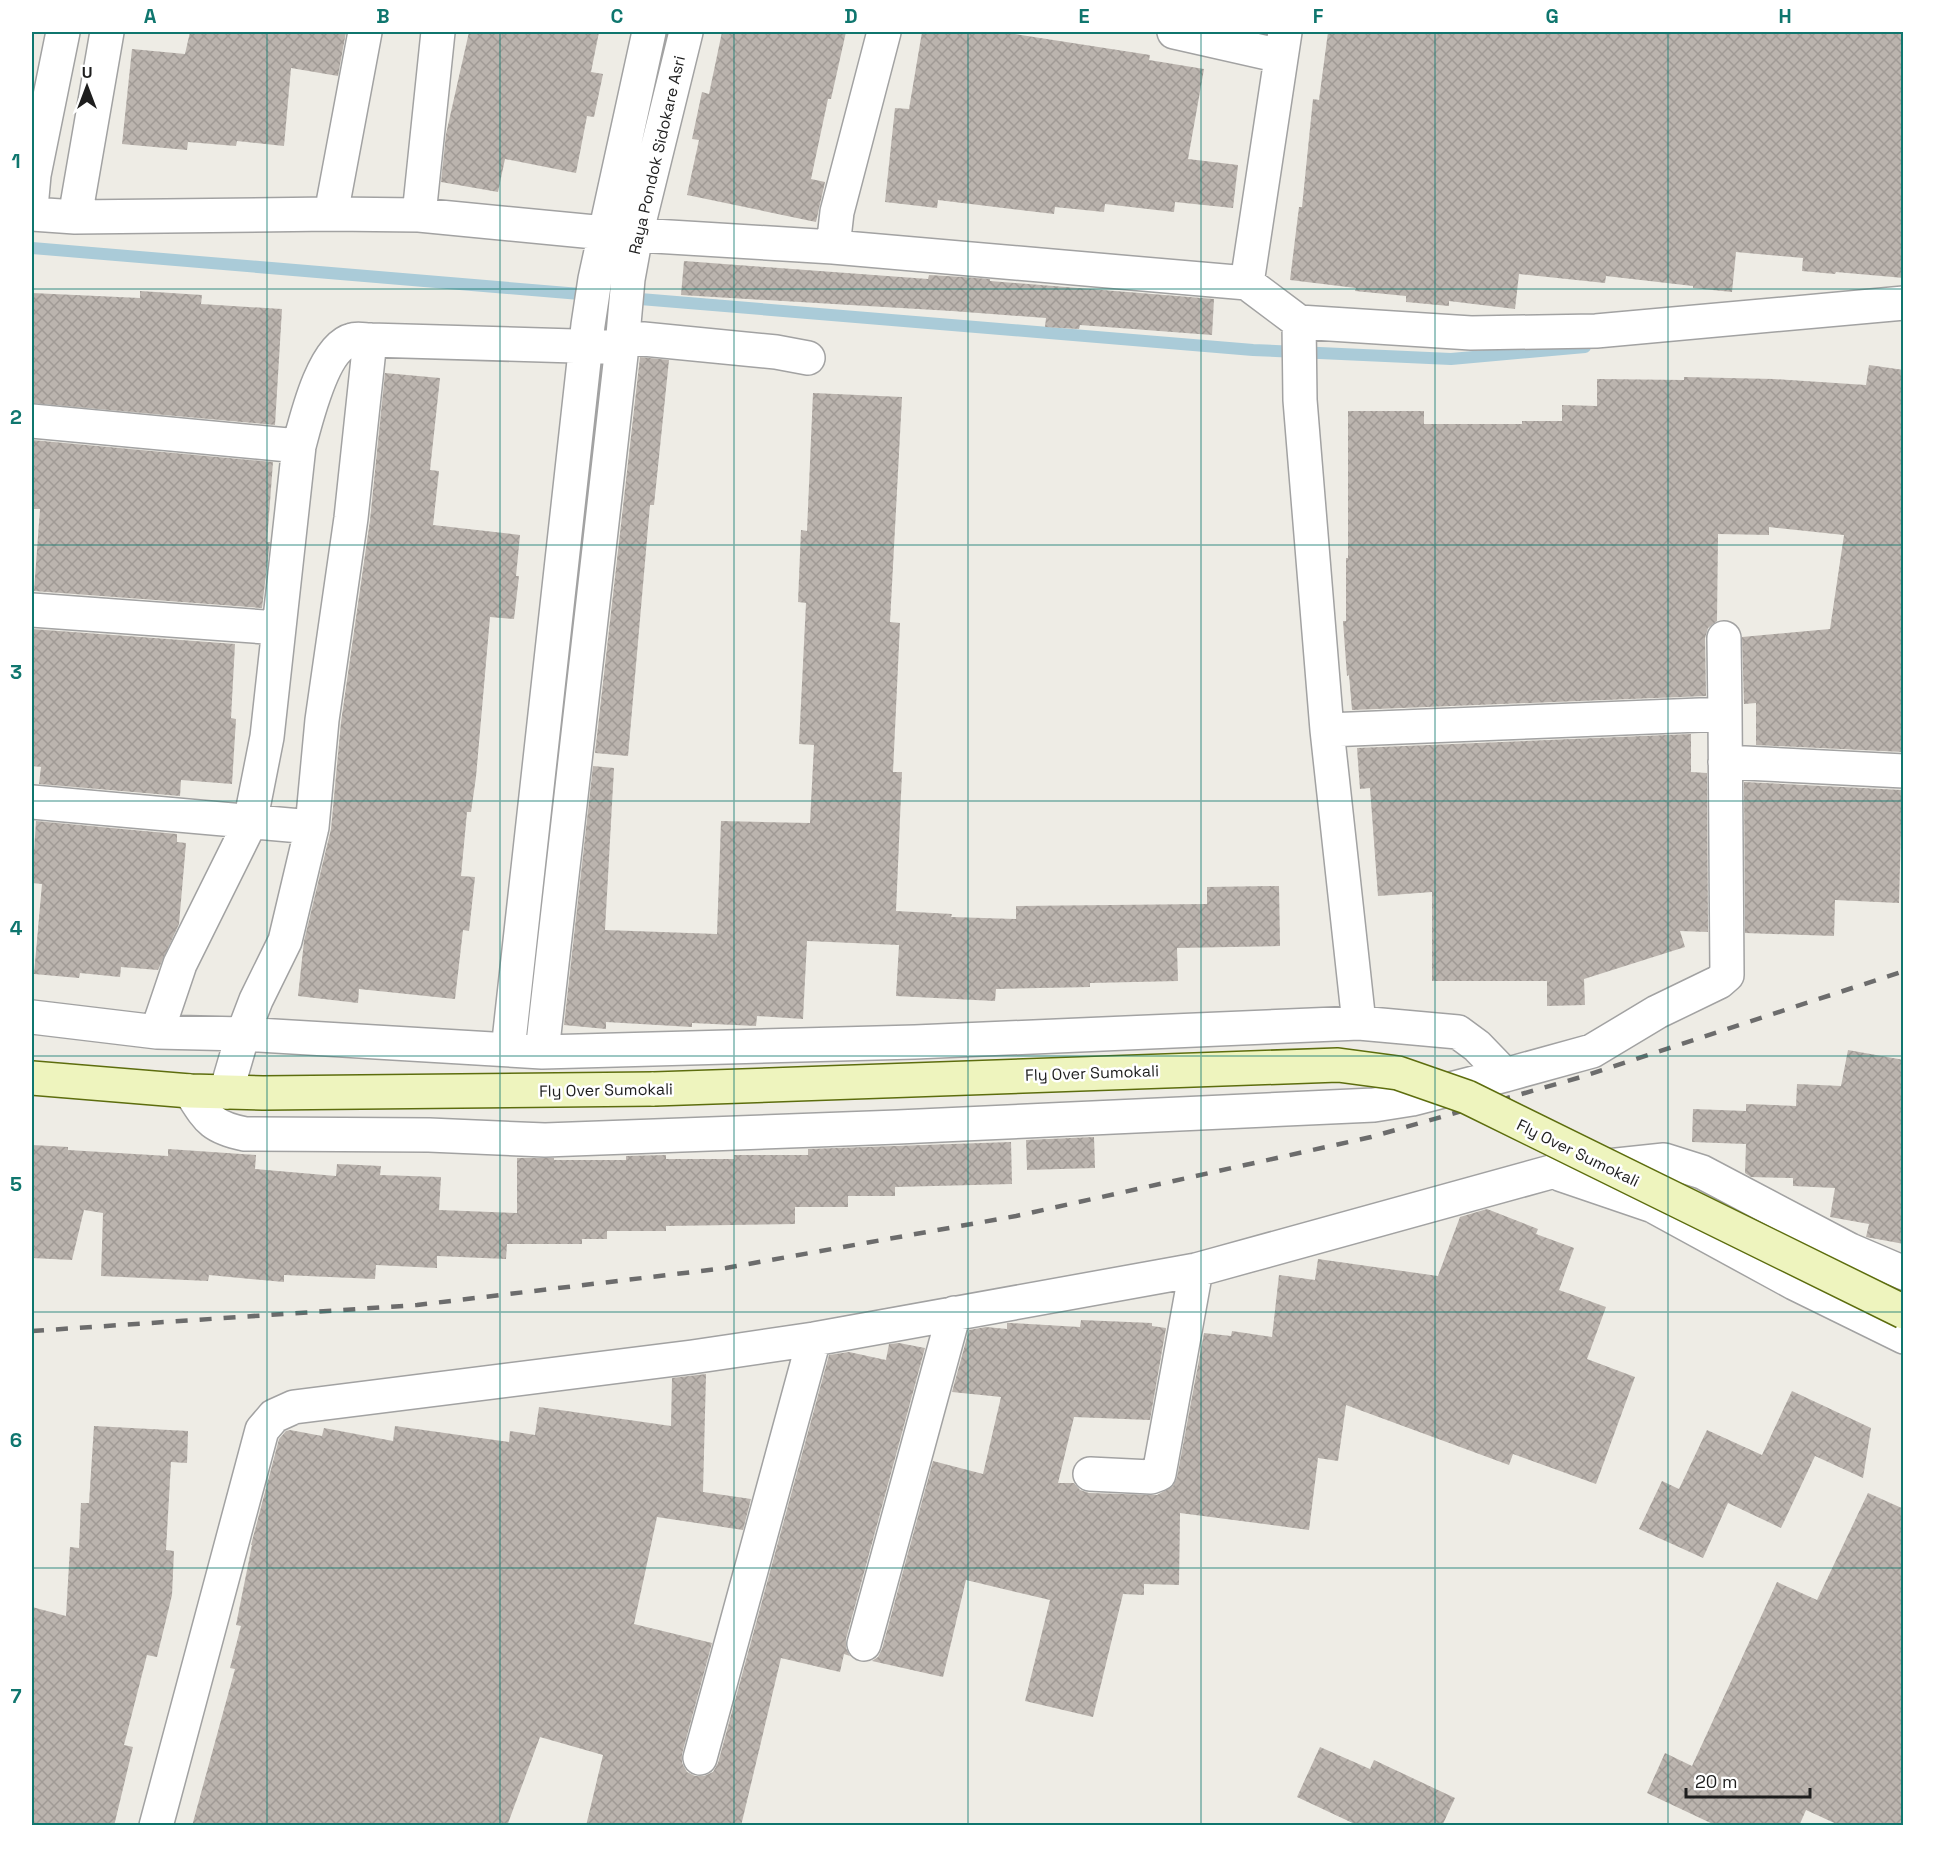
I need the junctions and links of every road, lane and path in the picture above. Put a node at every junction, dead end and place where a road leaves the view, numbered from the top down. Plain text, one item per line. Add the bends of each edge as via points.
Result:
1 (63, 32) edge
2 (107, 32) edge
3 (365, 32) edge
4 (438, 32) edge
5 (649, 32) edge
6 (686, 32) edge
7 (884, 32) edge
8 (1174, 32) edge
9 (1283, 44) edge
10 (32, 197) edge
11 (32, 214) edge
12 (331, 214) junction
13 (419, 215) junction
14 (75, 217) junction
15 (621, 234) junction
16 (833, 247) junction
17 (1247, 283) junction
18 (1904, 303) edge
19 (1300, 331) junction
20 (586, 336) junction
21 (623, 336) junction
22 (370, 339) junction
23 (808, 358) dead end
24 (32, 421) edge
25 (299, 446) junction
26 (32, 610) edge
27 (279, 628) junction
28 (1724, 638) dead end
29 (1725, 714) junction
30 (1327, 730) junction
31 (1725, 762) junction
32 (1904, 771) edge
33 (32, 802) edge
34 (250, 823) junction
35 (312, 827) junction
36 (32, 1017) edge
37 (1359, 1023) junction
38 (157, 1032) junction
39 (243, 1034) junction
40 (508, 1050) junction
41 (542, 1052) junction
42 (1505, 1074) junction
43 (32, 1078) edge
44 (190, 1091) junction
45 (226, 1092) junction
46 (1551, 1172) junction
47 (1196, 1270) junction
48 (1904, 1273) edge
49 (1904, 1312) edge
50 (954, 1313) junction
51 (1904, 1337) edge
52 (814, 1339) junction
53 (1090, 1474) dead end
54 (864, 1644) dead end
55 (700, 1758) dead end
56 (156, 1826) edge

1 - 10 street
2 - 14 street
3 - 12 street
4 - 13 street
5 - 15 street
6 - 15 street, Raya Pondok Sidokare Asri
7 - 16 street via 837,212
8 - 9 street
9 - 17 street
11 - 14 street
12 - 13 street
12 - 14 street
13 - 15 street
15 - 16 street
15 - 20 street via 595,279
15 - 21 street, Raya Pondok Sidokare Asri via 628,279
16 - 17 street
17 - 19 street
18 - 19 street via 1596,331
19 - 30 street via 1300,392
20 - 21 street
20 - 22 street
20 - 40 street
21 - 23 street
21 - 41 street, Raya Pondok Sidokare Asri
22 - 25 street via 352,339 340,346 310,401
22 - 35 street
24 - 25 street
25 - 27 street
26 - 27 street
27 - 34 street via 267,737
28 - 29 street
29 - 30 street
29 - 31 street
30 - 37 street
31 - 32 street
31 - 42 street via 1727,975 1592,1051
33 - 34 street
34 - 35 street
34 - 38 street via 180,964
35 - 39 street via 285,941
36 - 38 street
37 - 41 street via 915,1042
37 - 42 street via 1458,1032
38 - 39 street
39 - 40 street
39 - 45 street
40 - 41 street
42 - 44 street via 1374,1105 545,1140 245,1134 214,1123
43 - 44 main road, Fly Over Sumokali
44 - 45 main road, Fly Over Sumokali
45 - 49 main road, Fly Over Sumokali, bridge via 654,1089 1338,1065 1398,1073 1467,1097
46 - 47 street
46 - 48 street via 1664,1160 1702,1172 1850,1250
46 - 51 street via 1653,1206
47 - 50 street
47 - 53 street via 1159,1474
50 - 52 street
50 - 54 street
52 - 55 street
52 - 56 street via 294,1407 274,1416 262,1430

